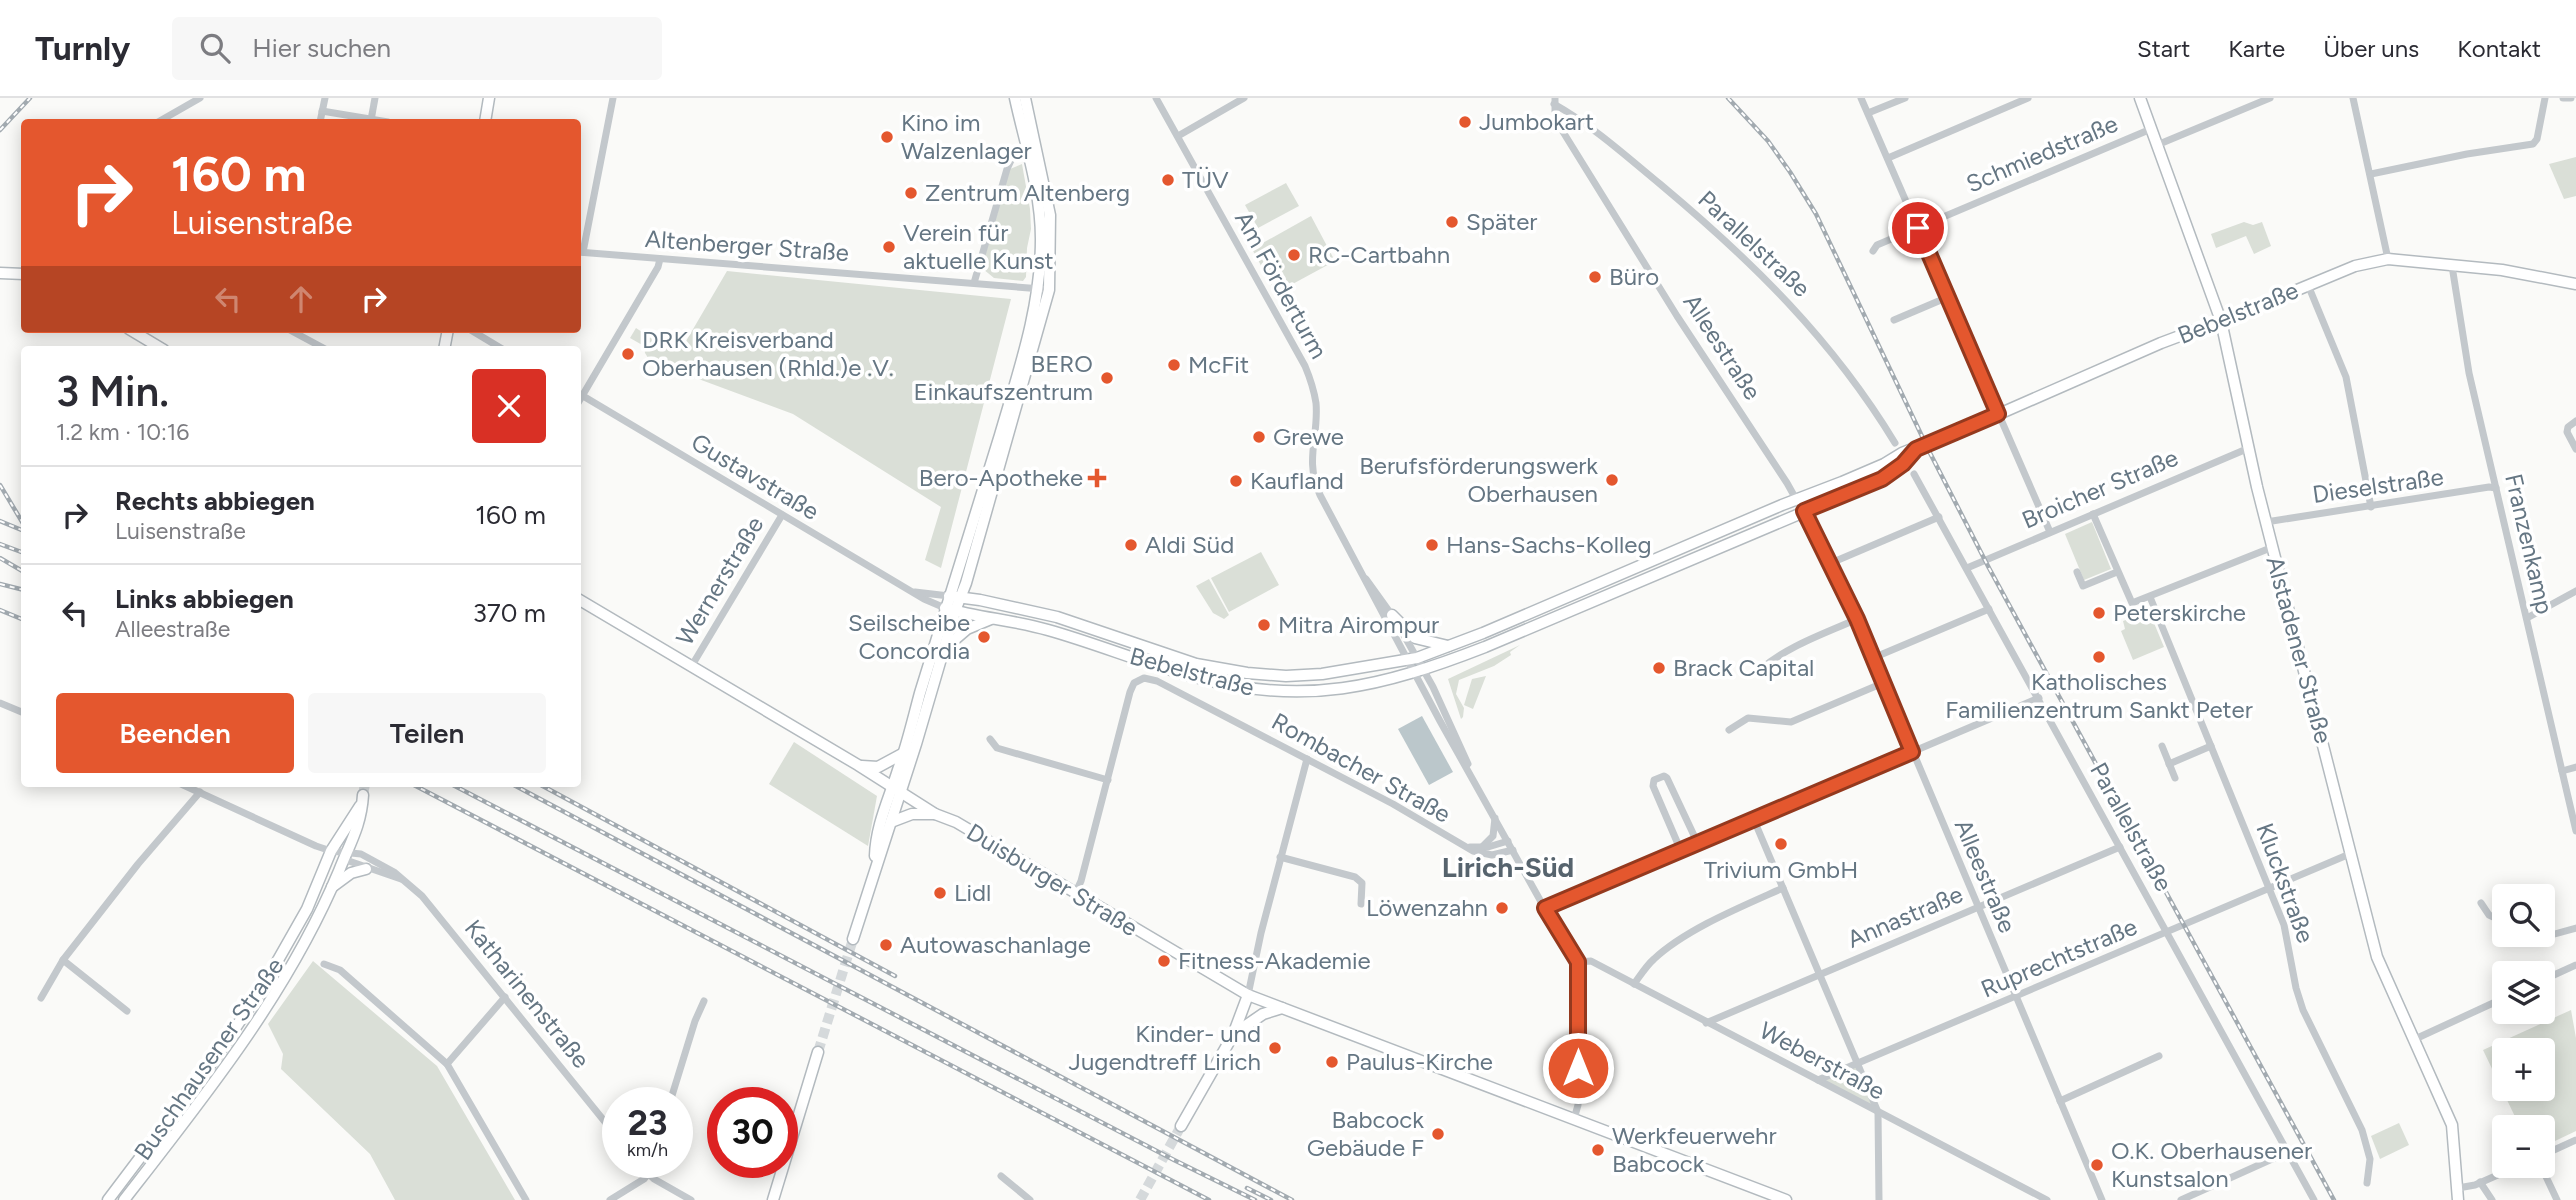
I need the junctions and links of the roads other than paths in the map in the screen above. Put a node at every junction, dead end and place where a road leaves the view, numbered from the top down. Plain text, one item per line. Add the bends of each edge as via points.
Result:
1 (200, 98) edge
2 (325, 98) edge
3 (375, 98) edge
4 (489, 98) edge
5 (613, 98) edge
6 (1015, 98) edge
7 (1025, 98) edge
8 (1156, 98) edge
9 (1244, 98) edge
10 (1861, 98) edge
11 (1905, 98) edge
12 (2028, 98) edge
13 (2140, 98) edge
14 (2270, 98) edge
15 (2353, 98) edge
16 (2545, 98) edge
17 (2563, 98) edge
18 (2571, 98) edge
19 (1554, 101) edge
20 (323, 111) junction
21 (1868, 113) junction
22 (163, 119) edge
23 (321, 119) edge
24 (353, 119) edge
25 (371, 119) edge
26 (486, 119) edge
27 (2151, 129) junction
28 (1178, 136) junction
29 (2157, 145) junction
30 (1014, 154) dead end
31 (1888, 158) junction
32 (2371, 174) junction
33 (1918, 228) junction
34 (581, 247) edge
35 (1873, 251) dead end
36 (581, 252) edge
37 (660, 259) junction
38 (2388, 259) junction
39 (2452, 265) junction
40 (0, 273) edge
41 (21, 274) edge
42 (974, 283) junction
43 (2576, 284) edge
44 (2308, 285) junction
45 (1044, 289) junction
46 (1948, 297) junction
47 (1894, 320) dead end
48 (2221, 321) junction
49 (140, 333) edge
50 (295, 333) edge
51 (476, 333) edge
52 (158, 346) edge
53 (320, 346) edge
54 (497, 346) edge
55 (581, 395) edge
56 (581, 399) edge
57 (1998, 414) junction
58 (2576, 421) edge
59 (1895, 443) dead end
60 (2249, 448) junction
61 (1916, 449) junction
62 (2576, 449) edge
63 (1914, 474) dead end
64 (2496, 488) junction
65 (1797, 499) junction
66 (2371, 506) junction
67 (1804, 511) junction
68 (2093, 514) junction
69 (782, 515) junction
70 (1939, 517) junction
71 (2266, 522) junction
72 (2050, 532) junction
73 (2273, 547) junction
74 (1831, 563) junction
75 (1967, 568) junction
76 (2077, 572) dead end
77 (2117, 572) junction
78 (1621, 574) junction
79 (1363, 576) junction
80 (1626, 587) junction
81 (2576, 591) edge
82 (914, 592) junction
83 (955, 596) junction
84 (2150, 597) junction
85 (581, 601) edge
86 (1989, 609) junction
87 (950, 610) junction
88 (1392, 615) junction
89 (994, 618) junction
90 (2527, 618) junction
91 (1857, 619) junction
92 (1115, 636) junction
93 (1098, 645) junction
94 (1448, 646) junction
95 (946, 647) junction
96 (1412, 658) junction
97 (1873, 658) junction
98 (691, 667) junction
99 (1760, 670) dead end
100 (1419, 672) junction
101 (1883, 682) junction
102 (2039, 698) junction
103 (0, 702) edge
104 (21, 712) edge
105 (1728, 730) dead end
106 (990, 739) dead end
107 (2162, 746) dead end
108 (2211, 746) junction
109 (904, 752) junction
110 (1912, 752) junction
111 (1307, 759) junction
112 (2169, 764) junction
113 (858, 765) junction
114 (2576, 767) edge
115 (2563, 771) junction
116 (2175, 778) dead end
117 (1108, 780) junction
118 (188, 787) edge
119 (897, 789) junction
120 (200, 792) junction
121 (935, 814) junction
122 (1495, 818) junction
123 (1754, 820) junction
124 (891, 821) junction
125 (2576, 831) edge
126 (1508, 841) junction
127 (1698, 844) junction
128 (1466, 847) junction
129 (1481, 847) junction
130 (2120, 847) junction
131 (331, 850) junction
132 (1513, 850) junction
133 (1681, 851) junction
134 (2352, 853) junction
135 (345, 856) junction
136 (1280, 858) junction
137 (875, 866) junction
138 (366, 869) junction
139 (402, 879) junction
140 (332, 887) junction
141 (1783, 888) junction
142 (2271, 889) junction
143 (1075, 894) junction
144 (2481, 903) dead end
145 (1361, 904) dead end
146 (1978, 907) junction
147 (1545, 908) junction
148 (2492, 916) edge
149 (2576, 928) edge
150 (2167, 933) junction
151 (2555, 934) edge
152 (853, 939) tunnel mouth
153 (62, 960) junction
154 (1578, 962) junction
155 (324, 964) dead end
156 (2576, 965) edge
157 (1819, 974) junction
158 (2555, 975) edge
159 (1634, 984) junction
160 (1248, 995) junction
161 (505, 997) junction
162 (2016, 997) junction
163 (41, 998) dead end
164 (704, 1000) dead end
165 (2492, 1004) edge
166 (1282, 1008) junction
167 (127, 1011) dead end
168 (1706, 1023) junction
169 (1233, 1035) junction
170 (2413, 1040) junction
171 (818, 1052) tunnel mouth
172 (2159, 1056) dead end
173 (447, 1064) junction
174 (1857, 1064) junction
175 (1818, 1080) junction
176 (675, 1087) edge
177 (2060, 1101) junction
178 (1878, 1112) junction
179 (602, 1118) edge
180 (1573, 1119) junction
181 (1181, 1126) tunnel mouth
182 (2576, 1140) edge
183 (2555, 1149) edge
184 (2288, 1152) junction
185 (1001, 1176) dead end
186 (2492, 1177) edge
187 (642, 1178) edge
188 (655, 1178) edge
189 (2547, 1178) edge
190 (2367, 1182) dead end
191 (2480, 1182) junction
192 (2458, 1188) junction
193 (111, 1196) edge
194 (124, 1200) edge
195 (526, 1200) edge
196 (610, 1200) edge
197 (691, 1200) edge
198 (773, 1200) edge
199 (1030, 1200) edge
200 (1786, 1200) edge
201 (1879, 1200) edge
202 (2047, 1200) edge
203 (2102, 1200) edge
204 (2181, 1200) edge
205 (2314, 1200) edge
206 (2458, 1200) edge
207 (2492, 1200) edge
208 (2557, 1200) edge

1 - 22 street
2 - 20 street
3 - 25 street
4 - 26 street
5 - 34 street
6 - 45 street via 1039,209
7 - 45 street via 1050,215
8 - 28 street, Am Förderturm
9 - 28 street
10 - 21 street
11 - 21 street
12 - 31 street
13 - 27 street, Alstadener Straße
14 - 29 street
15 - 32 street
16 - 32 street via 2533,144
17 - 18 street
19 - 59 street, Parallelstraße via 1750,262 1831,351
19 - 65 street, Alleestraße via 1560,127
20 - 23 street
20 - 24 street
21 - 31 street
27 - 29 street, Alstadener Straße
27 - 33 street, Schmiedstraße
28 - 79 street, Am Förderturm via 1305,366 1315,401 1311,452 1315,483
29 - 48 street, Alstadener Straße
30 - 42 street
31 - 33 street
32 - 38 street
33 - 35 street, Schmiedstraße via 1877,245
33 - 46 street
36 - 37 street, Altenberger Straße
37 - 42 street, Altenberger Straße
37 - 55 street
38 - 39 street, Bebelstraße
38 - 44 street, Bebelstraße via 2355,266
39 - 43 street, Bebelstraße
39 - 64 street, Franzenkamp via 2469,373
40 - 41 street
42 - 45 street, Altenberger Straße
44 - 48 street, Bebelstraße
44 - 66 street via 2346,377
45 - 83 street
46 - 47 street
46 - 57 street
48 - 57 street, Bebelstraße
48 - 60 street, Alstadener Straße
49 - 52 street
50 - 53 street
51 - 54 street
56 - 69 street, Gustavstraße
57 - 61 street, Bebelstraße
57 - 72 street
58 - 62 street via 2567,429
60 - 68 street, Broicher Straße
60 - 71 street, Alstadener Straße
61 - 65 street, Bebelstraße
61 - 67 street, Bebelstraße via 1882,479
63 - 70 street, Parallelstraße
64 - 66 street, Dieselstraße
64 - 90 street, Franzenkamp
65 - 67 street, Alleestraße
65 - 78 street, Bebelstraße
66 - 71 street, Dieselstraße
67 - 74 street, Alleestraße
67 - 80 street, Bebelstraße
68 - 72 street, Broicher Straße
68 - 77 street
69 - 82 street, Gustavstraße
69 - 98 street, Wernerstraße
70 - 74 street
70 - 75 street, Parallelstraße
71 - 73 street, Alstadener Straße
72 - 75 street, Broicher Straße
73 - 84 street
73 - 134 street, Alstadener Straße
74 - 91 street, Alleestraße
75 - 86 street, Parallelstraße
76 - 77 street via 2083,586
77 - 84 street via 2131,602
78 - 80 street
78 - 94 street, Bebelstraße
79 - 88 street, Am Förderturm
79 - 96 street, Am Förderturm
80 - 100 street, Bebelstraße
81 - 90 street
82 - 83 street, Gustavstraße
82 - 87 street, Gustavstraße
83 - 87 street
83 - 92 street, Bebelstraße via 1057,617
84 - 108 street, Kluckstraße
85 - 98 street, Duisburger Straße
86 - 97 street
86 - 102 street, Parallelstraße
87 - 89 street, Bebelstraße
87 - 95 street
87 - 109 street
88 - 94 street via 1415,638
88 - 96 street, Am Förderturm
89 - 93 street, Bebelstraße
89 - 95 street via 971,627
90 - 115 street, Franzenkamp
91 - 97 street, Alleestraße
91 - 99 street via 1807,641
92 - 93 street
92 - 96 street, Bebelstraße via 1196,664 1274,675 1342,673
93 - 100 street, Bebelstraße via 1194,677 1271,692 1337,690
94 - 96 street, Bebelstraße
95 - 119 street
96 - 100 street, Am Förderturm
97 - 101 street, Alleestraße
98 - 113 street, Duisburger Straße
100 - 122 street, Am Förderturm
101 - 105 street via 1791,722 1748,718
101 - 110 street, Alleestraße
102 - 110 street
102 - 130 street, Parallelstraße
103 - 104 street
106 - 117 street via 997,748
107 - 112 street
108 - 112 street
108 - 142 street, Kluckstraße
109 - 113 street via 878,767
109 - 119 street
110 - 123 street
110 - 146 street, Alleestraße
111 - 117 street, Rombacher Straße via 1153,679 1140,679 1130,692
111 - 128 street, Rombacher Straße
111 - 136 street
112 - 116 street
113 - 119 street, Duisburger Straße
114 - 115 street
115 - 125 street, Franzenkamp
117 - 143 street
118 - 120 street, Katharinenstraße
119 - 121 street, Duisburger Straße
119 - 124 street
119 - 137 street via 877,834
120 - 131 street, Katharinenstraße
120 - 153 street
121 - 124 street via 912,814
121 - 143 street, Duisburger Straße
122 - 126 street, Am Förderturm
122 - 129 street via 1493,836
123 - 127 street
123 - 141 street
124 - 137 street
126 - 129 street, Rombacher Straße
126 - 132 street, Am Förderturm
127 - 133 street
127 - 133 street via 1667,778 1658,777 1653,786
128 - 129 street, Rombacher Straße
128 - 132 street, Rombacher Straße via 1485,855
130 - 146 street, Annastraße
130 - 150 street, Parallelstraße
131 - 135 street, Katharinenstraße
131 - 135 street, Buschhausener Straße via 362,799 359,824
131 - 193 street, Buschhausener Straße via 307,909 261,990 213,1062
132 - 147 street, Am Förderturm
133 - 147 street
134 - 142 street, Ruprechtstraße
134 - 170 street, Alstadener Straße via 2377,957
135 - 138 street, Katharinenstraße
135 - 139 street, Katharinenstraße via 370,859
135 - 140 street, Buschhausener Straße
136 - 145 street via 1355,877 1362,883
136 - 160 street
137 - 152 street
138 - 139 street, Katharinenstraße
138 - 140 street
139 - 161 street, Katharinenstraße via 439,915
140 - 194 street, Buschhausener Straße via 284,980 225,1070
141 - 157 street
141 - 159 street via 1672,946 1653,960
142 - 150 street, Ruprechtstraße
142 - 190 street, Kluckstraße via 2303,1010 2366,1140
143 - 160 street, Duisburger Straße
144 - 148 street
146 - 157 street, Annastraße
146 - 162 street, Alleestraße
147 - 154 street, Am Förderturm
149 - 151 street
150 - 162 street, Ruprechtstraße
150 - 184 street, Parallelstraße
153 - 163 street
153 - 167 street
154 - 159 street, Weberstraße via 1591,961
154 - 180 street via 1578,1105
155 - 173 street via 340,970
156 - 158 street
157 - 168 street, Annastraße
157 - 174 street
159 - 168 street, Weberstraße
160 - 166 street, Duisburger Straße
160 - 169 street
161 - 173 street
161 - 179 street, Katharinenstraße
162 - 174 street, Ruprechtstraße
162 - 177 street, Alleestraße
164 - 176 street
165 - 170 street
166 - 169 street via 1263,1014
166 - 180 street, Duisburger Straße
168 - 175 street, Weberstraße
169 - 181 street
170 - 192 street, Alstadener Straße via 2452,1128
171 - 198 street
172 - 177 street
173 - 195 street
174 - 175 street, Ruprechtstraße
174 - 178 street
175 - 178 street, Weberstraße
177 - 203 street, Alleestraße
178 - 201 street
178 - 202 street, Weberstraße
180 - 200 street, Duisburger Straße
182 - 183 street
184 - 204 street
184 - 205 street, Parallelstraße
185 - 199 street
186 - 191 street
187 - 196 street
188 - 197 street
189 - 208 street
191 - 192 street
191 - 207 street
192 - 206 street, Alstadener Straße

